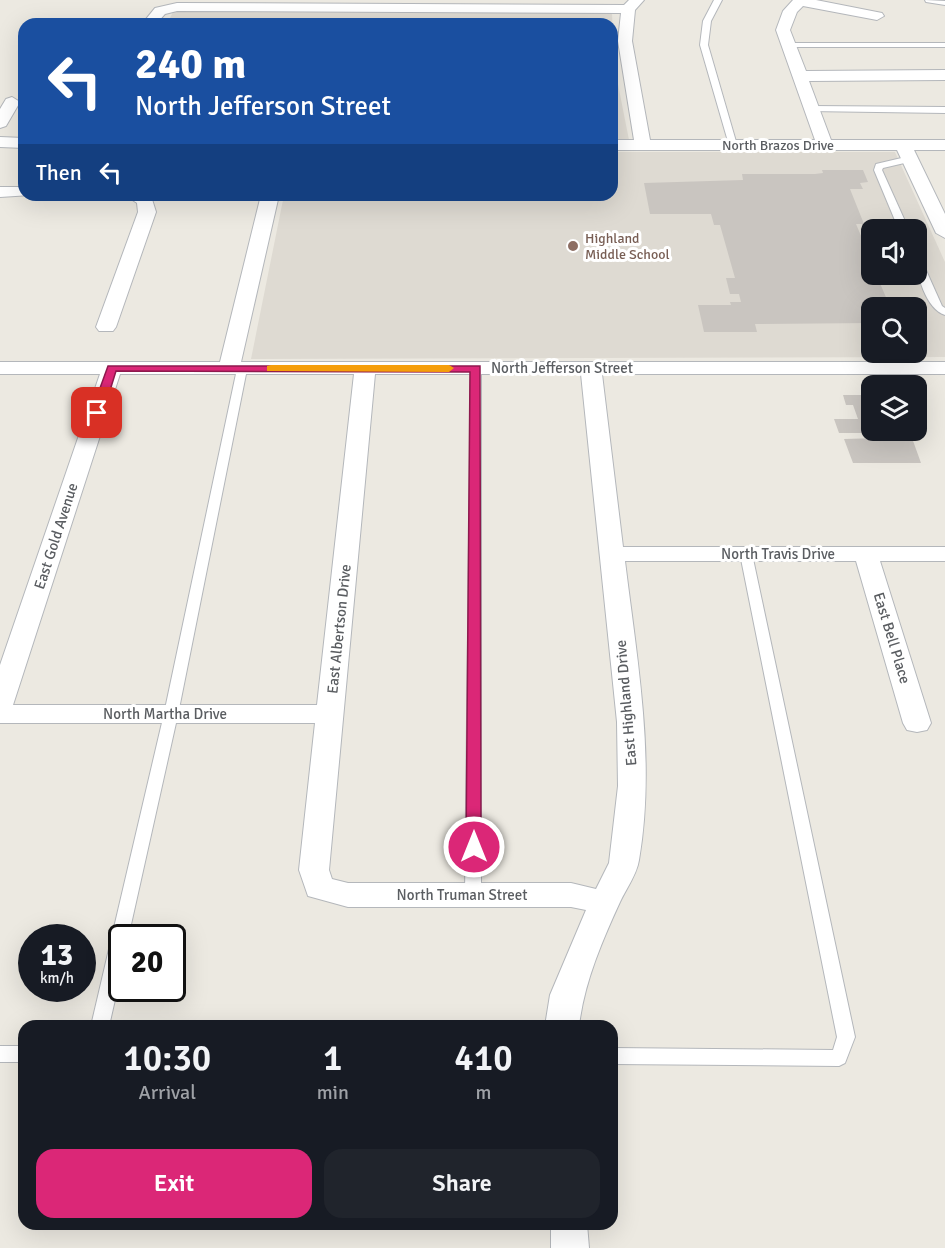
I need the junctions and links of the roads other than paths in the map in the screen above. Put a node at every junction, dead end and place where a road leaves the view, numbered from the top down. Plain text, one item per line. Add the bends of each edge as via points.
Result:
1 (718, 0) edge
2 (929, 0) edge
3 (800, 1) edge
4 (945, 3) edge
5 (311, 4) edge
6 (462, 4) edge
7 (539, 4) edge
8 (632, 4) edge
9 (877, 16) dead end
10 (152, 18) edge
11 (787, 45) junction
12 (945, 45) edge
13 (945, 75) edge
14 (799, 76) junction
15 (12, 102) dead end
16 (812, 109) junction
17 (945, 110) edge
18 (0, 123) edge
19 (0, 142) edge
20 (18, 142) edge
21 (618, 145) edge
22 (643, 145) junction
23 (733, 145) junction
24 (825, 145) junction
25 (945, 145) edge
26 (906, 152) junction
27 (0, 192) edge
28 (18, 192) edge
29 (146, 201) edge
30 (269, 201) edge
31 (899, 219) edge
32 (945, 233) edge
33 (927, 284) edge
34 (945, 312) edge
35 (106, 327) dead end
36 (0, 368) edge
37 (112, 368) junction
38 (476, 368) junction
39 (591, 368) junction
40 (236, 369) junction
41 (364, 369) junction
42 (945, 369) edge
43 (612, 554) junction
44 (746, 554) junction
45 (866, 554) junction
46 (945, 554) edge
47 (0, 704) edge
48 (0, 714) edge
49 (171, 714) junction
50 (331, 714) junction
51 (917, 723) dead end
52 (320, 888) joint
53 (473, 895) junction
54 (604, 903) junction
55 (101, 1020) edge
56 (563, 1020) edge
57 (0, 1054) edge
58 (18, 1054) edge
59 (618, 1056) edge
60 (569, 1230) edge
61 (570, 1248) edge

1 - 23 lane via 707,20 704,45
2 - 4 lane
3 - 9 street
3 - 11 street via 785,20
5 - 6 street
5 - 10 street via 162,9
6 - 7 street
7 - 8 street
8 - 22 street via 625,41
11 - 12 lane
11 - 14 street
13 - 14 street
14 - 16 street
15 - 18 street
16 - 17 lane
16 - 24 street
19 - 20 street
21 - 22 street, North Brazos Drive
22 - 23 street, North Brazos Drive
23 - 24 street, North Brazos Drive
24 - 26 street, North Brazos Drive
25 - 26 street, North Brazos Drive
26 - 31 lane via 878,170
26 - 32 street
27 - 28 street
29 - 35 street via 147,212
30 - 40 street
33 - 34 lane via 938,308
36 - 37 street, North Jefferson Street
37 - 40 street, North Jefferson Street
37 - 47 street, East Gold Avenue
38 - 39 street, North Jefferson Street
38 - 41 street, North Jefferson Street
38 - 53 lane
39 - 42 street, North Jefferson Street
39 - 43 street, East Highland Drive
40 - 41 street, North Jefferson Street
40 - 49 lane
41 - 50 street, East Albertson Drive
43 - 44 street, North Travis Drive
43 - 54 street, East Highland Drive via 631,722 633,786 624,863
44 - 45 street, North Travis Drive
44 - 59 lane via 846,1037 839,1058
45 - 46 street, North Travis Drive
45 - 51 street, East Bell Place
48 - 49 street, North Martha Drive
49 - 50 street, North Martha Drive
49 - 55 lane
50 - 52 street, East Albertson Drive via 314,870
52 - 53 street, North Truman Street via 348,895
53 - 54 street, North Truman Street via 571,895
54 - 56 street, East Highland Drive via 566,995
57 - 58 lane
60 - 61 street

